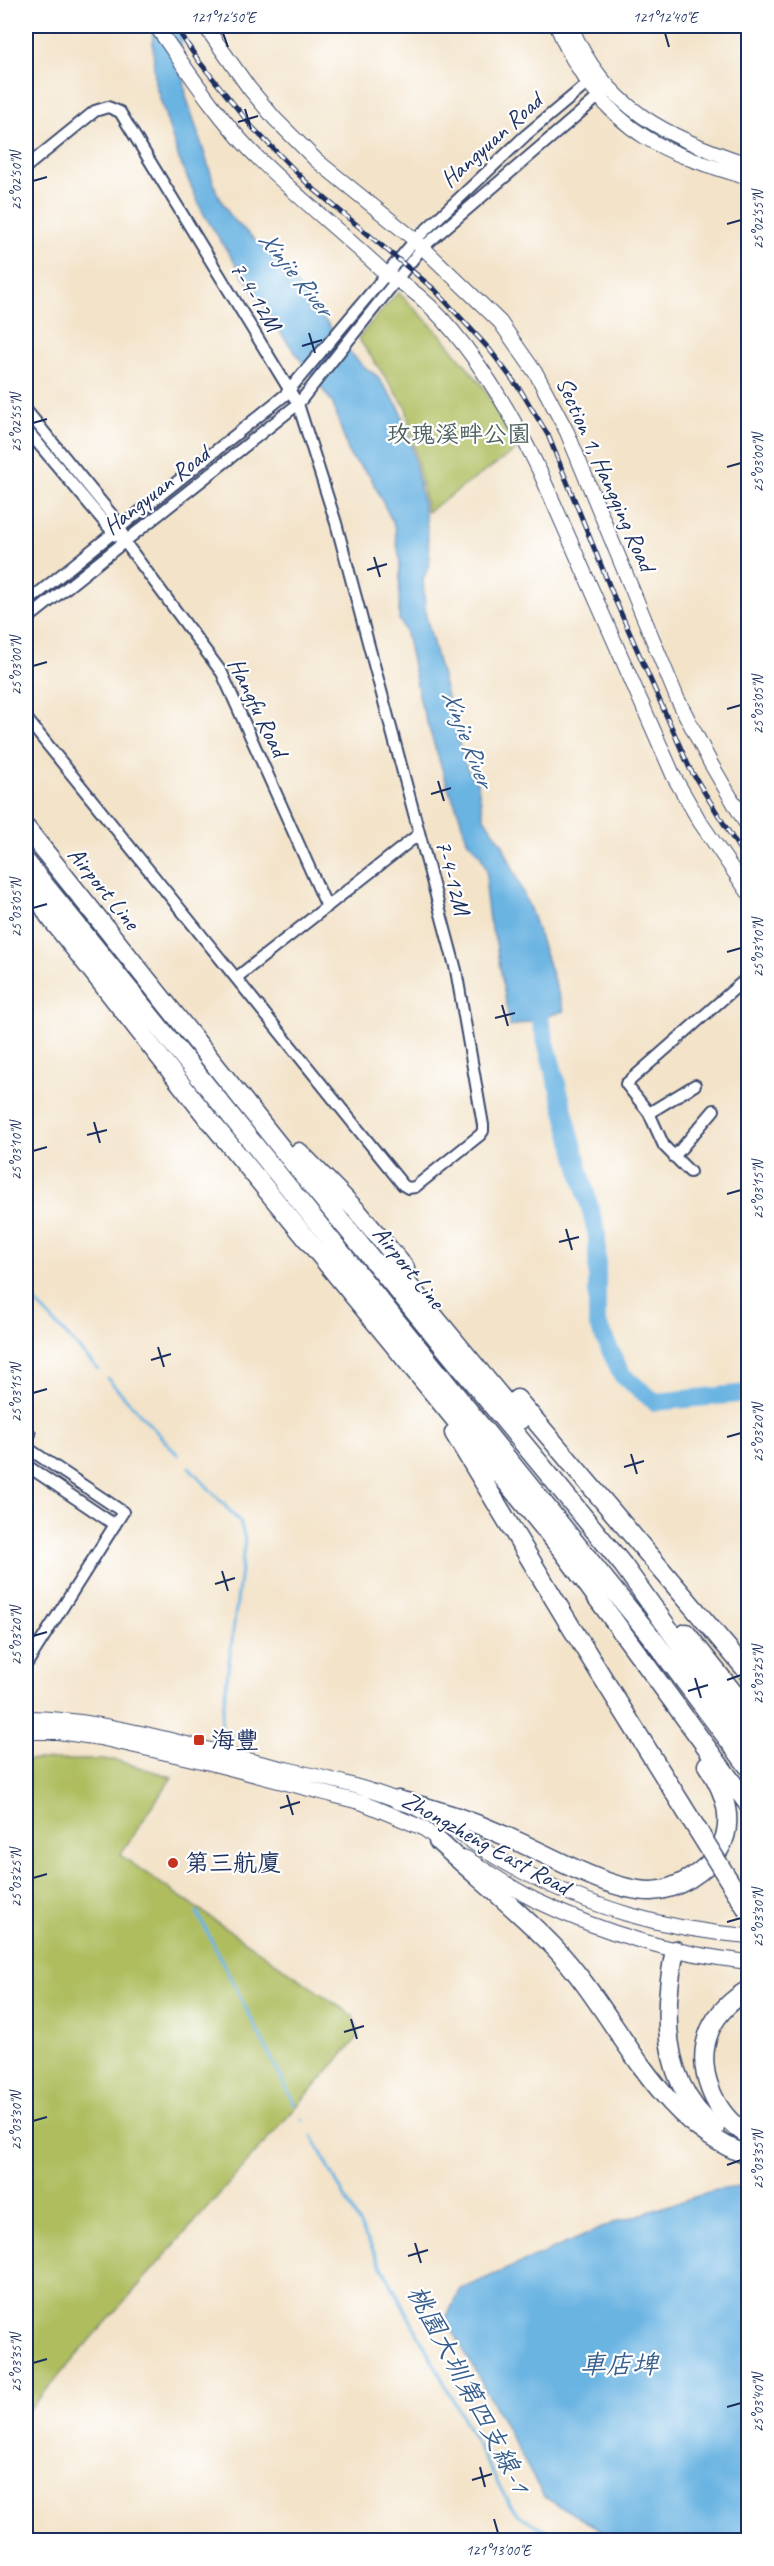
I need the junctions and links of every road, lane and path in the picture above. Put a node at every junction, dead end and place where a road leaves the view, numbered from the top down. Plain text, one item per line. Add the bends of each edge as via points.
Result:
1 (156, 26) edge
2 (206, 26) edge
3 (557, 26) edge
4 (571, 26) edge
5 (594, 79) junction
6 (604, 92) junction
7 (748, 164) edge
8 (26, 167) edge
9 (748, 178) edge
10 (418, 244) junction
11 (392, 277) junction
12 (289, 390) junction
13 (298, 404) junction
14 (26, 410) edge
15 (26, 429) edge
16 (121, 526) junction
17 (111, 534) junction
18 (124, 542) junction
19 (26, 603) edge
20 (26, 620) edge
21 (26, 718) edge
22 (748, 826) edge
23 (26, 828) edge
24 (419, 834) junction
25 (26, 862) edge
26 (26, 875) edge
27 (748, 892) edge
28 (327, 907) junction
29 (748, 977) edge
30 (236, 978) junction
31 (219, 1069) junction
32 (695, 1085) dead end
33 (714, 1110) dead end
34 (649, 1113) junction
35 (299, 1152) junction
36 (674, 1157) junction
37 (690, 1172) dead end
38 (435, 1397) junction
39 (26, 1447) edge
40 (26, 1465) edge
41 (115, 1525) junction
42 (626, 1640) junction
43 (26, 1665) edge
44 (748, 1672) edge
45 (748, 1711) edge
46 (26, 1718) edge
47 (26, 1732) edge
48 (748, 1740) edge
49 (748, 1766) edge
50 (398, 1800) junction
51 (748, 1804) edge
52 (438, 1841) junction
53 (748, 1911) edge
54 (679, 1928) junction
55 (748, 1936) edge
56 (675, 1950) junction
57 (748, 1962) edge
58 (748, 1990) edge
59 (748, 2135) edge
60 (748, 2150) edge
61 (748, 2155) edge

1 - 11 main road via 216,111 285,185
2 - 10 main road, Section 1, Hangqing Road via 275,119 316,160
3 - 5 main road via 577,66
4 - 5 main road
5 - 6 main road
5 - 10 street, Hangyuan Road via 518,143
6 - 7 main road via 682,140
6 - 9 main road via 645,137 674,152
6 - 10 street, Hangyuan Road
8 - 12 street, 7-4-12M via 95,111 108,107 120,112
10 - 11 street, Hangyuan Road
10 - 22 main road, Section 1, Hangqing Road via 500,322 537,375 567,432 677,698
11 - 12 street, Hangyuan Road via 344,323
11 - 13 street, Hangyuan Road via 355,334
11 - 27 main road via 448,324 519,428 674,777
12 - 13 street, 7-4-12M
12 - 16 street, Hangyuan Road
13 - 18 street, Hangyuan Road
13 - 24 street, 7-4-12M via 336,523
14 - 16 street, Hangfu Road
15 - 17 street, Hangfu Road
16 - 17 street, Hangyuan Road
16 - 18 street, Hangfu Road
17 - 18 street, Hangfu Road
17 - 19 street, Hangyuan Road
18 - 20 street, Hangyuan Road
18 - 28 street, Hangfu Road via 222,673
21 - 30 street, 7-4-12M
23 - 31 highway, Airport Line
24 - 28 street
24 - 30 street, 7-4-12M via 456,970 483,1131 415,1187 403,1185
25 - 49 highway, Airport Line via 653,1639
26 - 38 highway via 49,916
28 - 30 street
29 - 34 street via 626,1084
31 - 35 highway via 261,1106
31 - 48 highway, Airport Line via 623,1565
32 - 34 street
33 - 36 street
34 - 36 street via 664,1146
35 - 44 highway via 357,1211
35 - 45 highway via 570,1482
36 - 37 street
38 - 42 highway via 562,1550
38 - 53 highway, bridge via 568,1622
39 - 41 street via 123,1512
40 - 41 street
41 - 43 street
42 - 50 highway via 645,1676 714,1776 724,1799 728,1822 725,1837 710,1863 692,1877 672,1887 651,1891 622,1886 458,1815
42 - 51 highway
46 - 50 main road, Zhongzheng East Road via 58,1718 197,1747
47 - 52 main road, Zhongzheng East Road via 100,1738 363,1803 423,1828
50 - 54 main road, Zhongzheng East Road via 514,1868 562,1890 620,1913
52 - 56 main road, Zhongzheng East Road via 536,1900 593,1925
52 - 61 highway via 553,1946 602,2006 658,2088 689,2122 706,2136
54 - 55 main road, Zhongzheng East Road
54 - 56 main road
56 - 57 main road, Zhongzheng East Road
56 - 60 highway via 667,2011 670,2049 681,2085 698,2114
58 - 59 highway via 736,1997 710,2029 705,2054 707,2081 716,2104 731,2123

